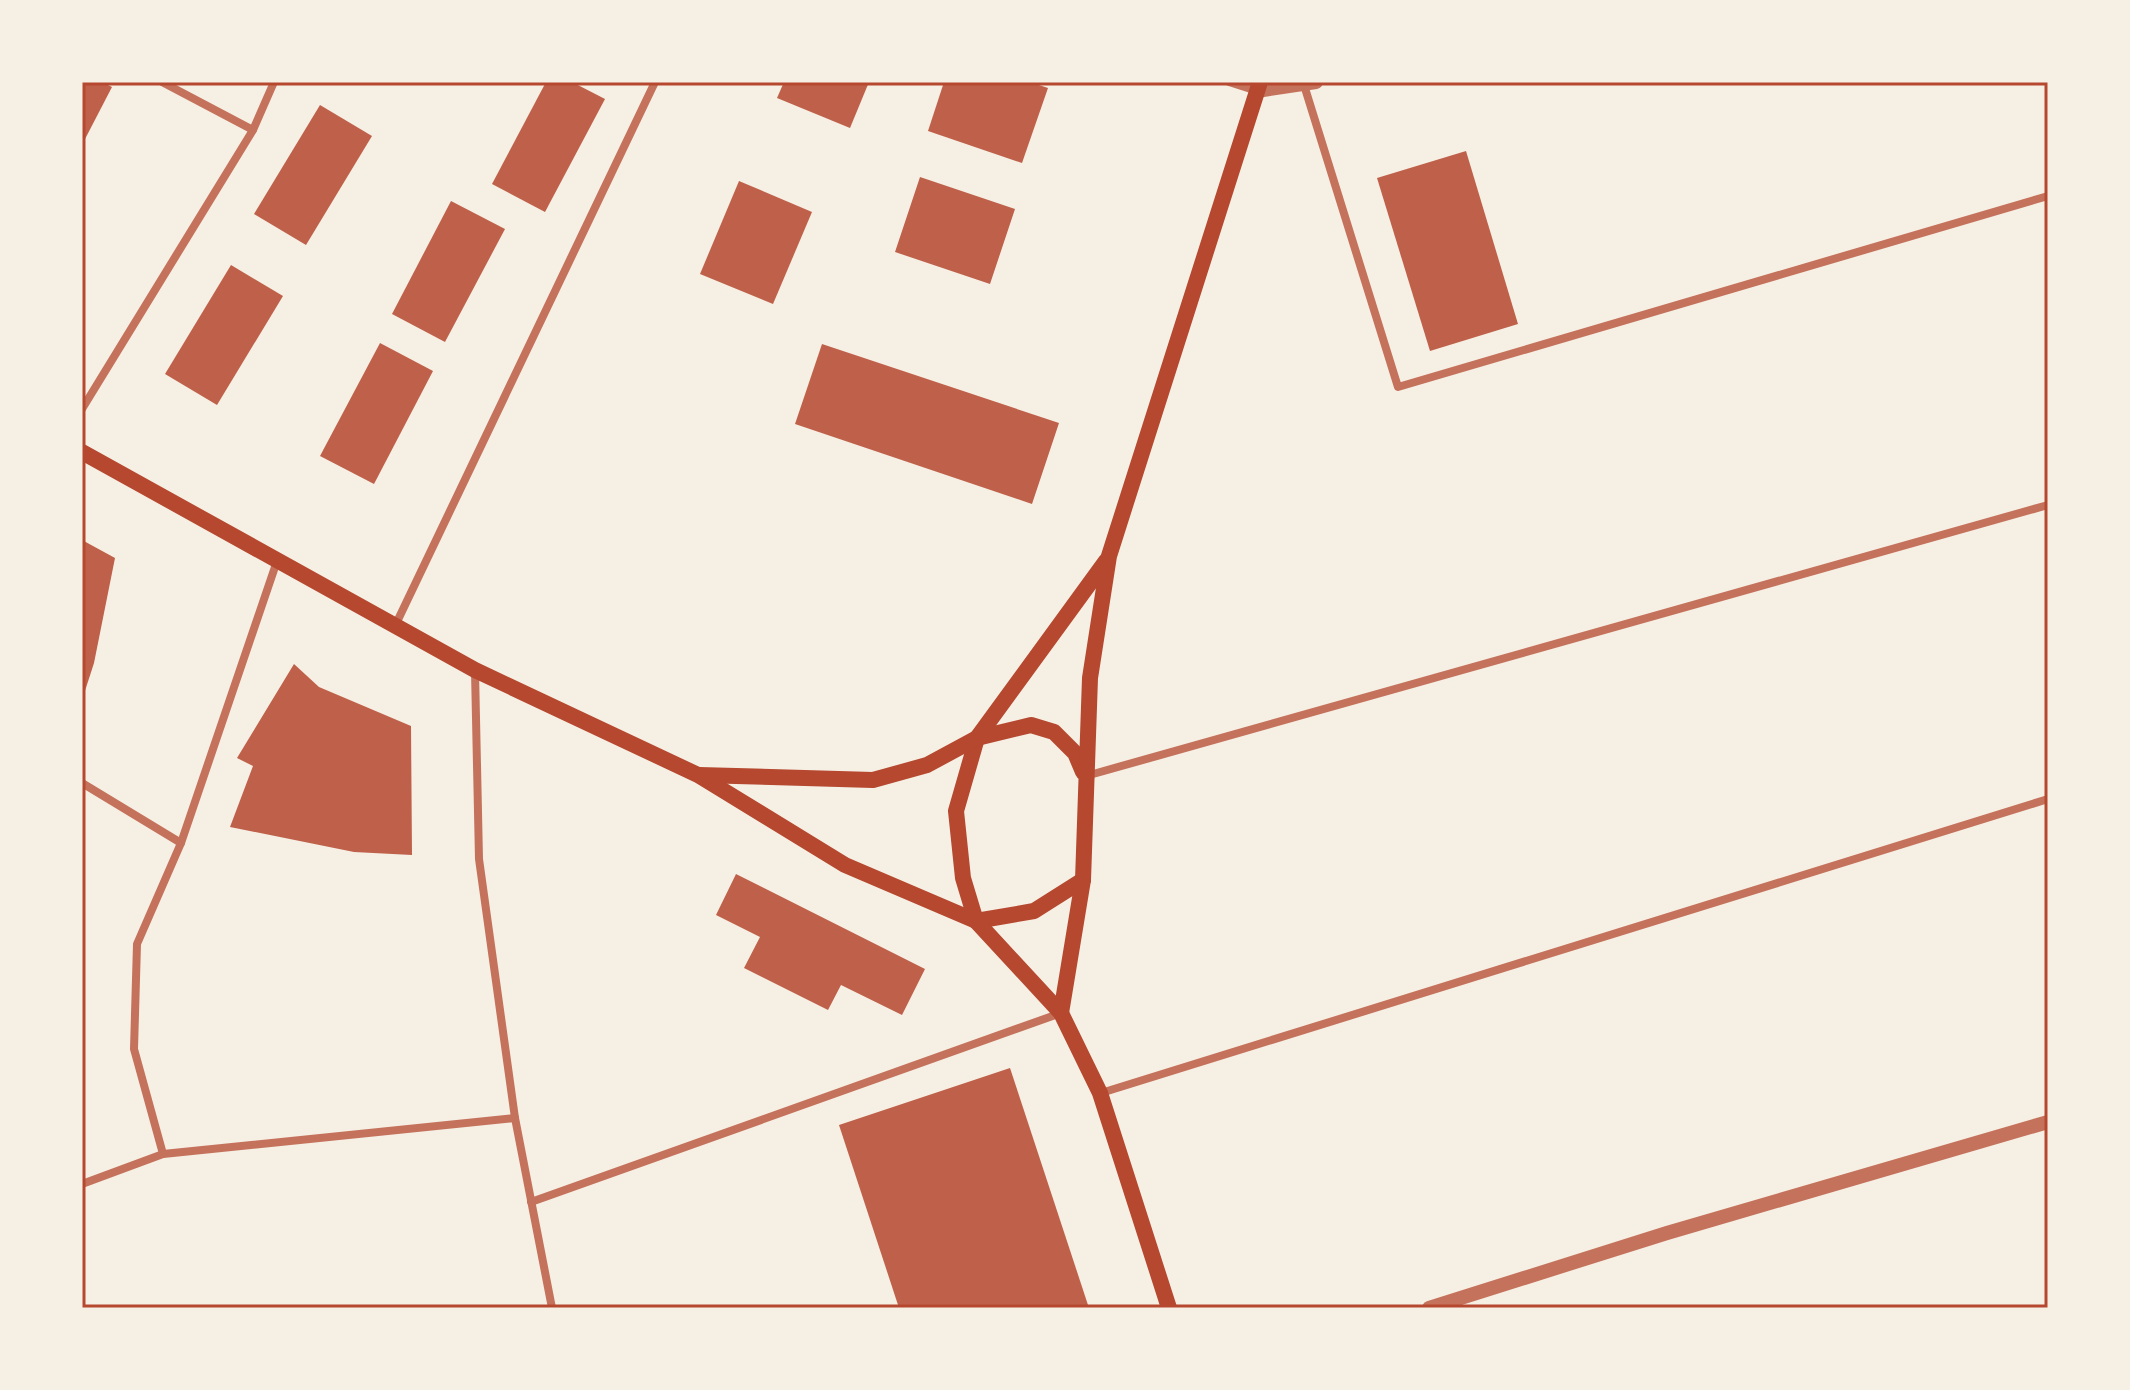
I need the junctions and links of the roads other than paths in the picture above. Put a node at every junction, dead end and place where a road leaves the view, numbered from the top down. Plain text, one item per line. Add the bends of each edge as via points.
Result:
1 (162, 82) edge
2 (274, 82) edge
3 (655, 82) edge
4 (1229, 82) edge
5 (1310, 83) edge
6 (1258, 87) edge
7 (253, 130) junction
8 (2048, 196) edge
9 (82, 409) edge
10 (82, 452) edge
11 (2048, 505) edge
12 (1109, 556) junction
13 (277, 561) junction
14 (395, 627) junction
15 (475, 670) junction
16 (977, 738) junction
17 (698, 775) junction
18 (1085, 777) junction
19 (82, 783) edge
20 (2048, 799) edge
21 (181, 843) junction
22 (1083, 880) junction
23 (976, 921) junction
24 (1061, 1013) junction
25 (1100, 1093) junction
26 (515, 1118) junction
27 (2048, 1122) edge
28 (163, 1154) junction
29 (82, 1184) edge
30 (531, 1202) junction
31 (552, 1308) edge
32 (1169, 1308) edge
33 (1429, 1308) edge

1 - 7 street
2 - 7 street
3 - 14 street
4 - 6 street
5 - 6 street
5 - 8 street via 1398,387
6 - 12 main road
7 - 9 street
10 - 13 main road
11 - 18 street
12 - 16 main road
12 - 18 main road via 1090,678
13 - 14 main road
13 - 21 street
14 - 15 main road
15 - 17 main road
15 - 26 street via 479,859
16 - 17 main road via 927,765 873,780
16 - 18 main road via 1031,725 1054,732 1075,753
16 - 23 main road via 956,811 963,878
17 - 23 main road via 845,865
18 - 22 main road
19 - 21 street
20 - 25 street
21 - 28 street via 137,944 134,1049
22 - 23 main road via 1034,911
22 - 24 main road
23 - 24 main road
24 - 25 main road
24 - 30 street
25 - 32 main road
26 - 28 street
26 - 30 street
27 - 33 street
28 - 29 street
30 - 31 street

